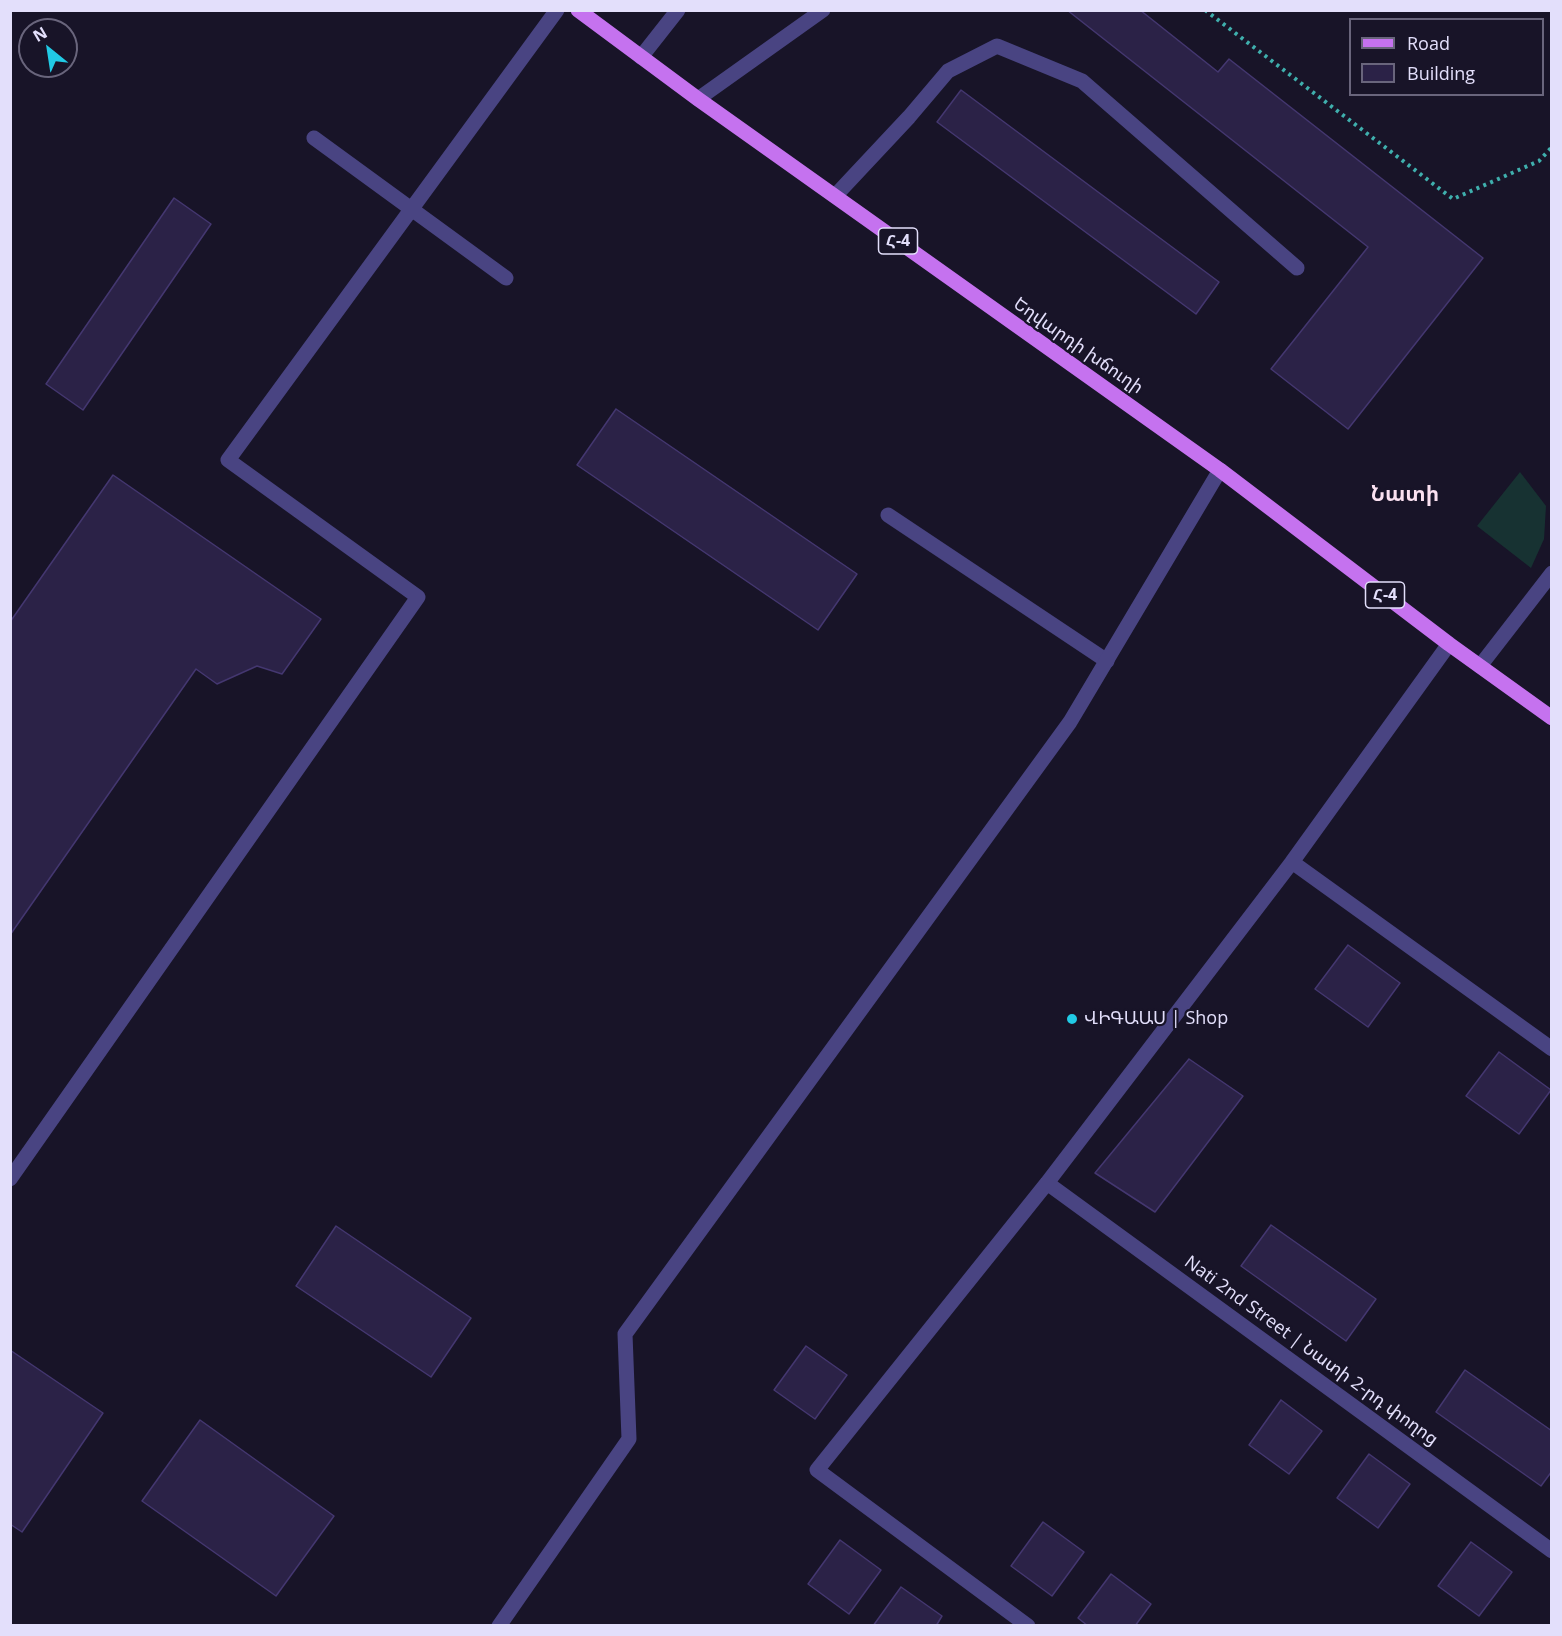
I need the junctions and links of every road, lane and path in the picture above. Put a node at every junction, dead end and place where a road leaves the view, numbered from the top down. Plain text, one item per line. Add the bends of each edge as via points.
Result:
1 (557, 10) edge
2 (578, 10) edge
3 (678, 10) edge
4 (823, 10) edge
5 (1205, 10) edge
6 (641, 57) junction
7 (698, 99) junction
8 (314, 138) dead end
9 (1551, 147) edge
10 (835, 196) junction
11 (411, 209) junction
12 (1297, 268) dead end
13 (506, 278) dead end
14 (1220, 470) junction
15 (888, 515) dead end
16 (1551, 573) edge
17 (1449, 644) junction
18 (1107, 661) junction
19 (1480, 666) junction
20 (1551, 718) edge
21 (1292, 862) junction
22 (1551, 1048) edge
23 (10, 1179) edge
24 (1047, 1183) junction
25 (1551, 1551) edge
26 (500, 1626) edge
27 (1028, 1626) edge

1 - 11 street
2 - 6 main road, Եղվարդի խճուղի / Հ-4
3 - 6 street
4 - 7 street
5 - 9 path via 1453,199 1539,161
6 - 7 main road, Եղվարդի խճուղի / Հ-4
7 - 10 main road, Եղվարդի խճուղի / Հ-4
8 - 11 street
10 - 12 street via 948,71 997,46 1082,81
10 - 14 main road, Եղվարդի խճուղի / Հ-4
11 - 13 street
11 - 23 street via 228,460 418,597
14 - 17 main road, Եղվարդի խճուղի / Հ-4
14 - 18 street
15 - 18 street
16 - 19 street
17 - 19 main road, Եղվարդի խճուղի / Հ-4
17 - 21 street
18 - 26 street via 1070,722 625,1334 629,1439
19 - 20 main road, Եղվարդի խճուղի / Հ-4
21 - 22 street
21 - 24 street
24 - 25 street, Nati 2nd Street | Նատի 2-րդ փողոց
24 - 27 street via 817,1470

